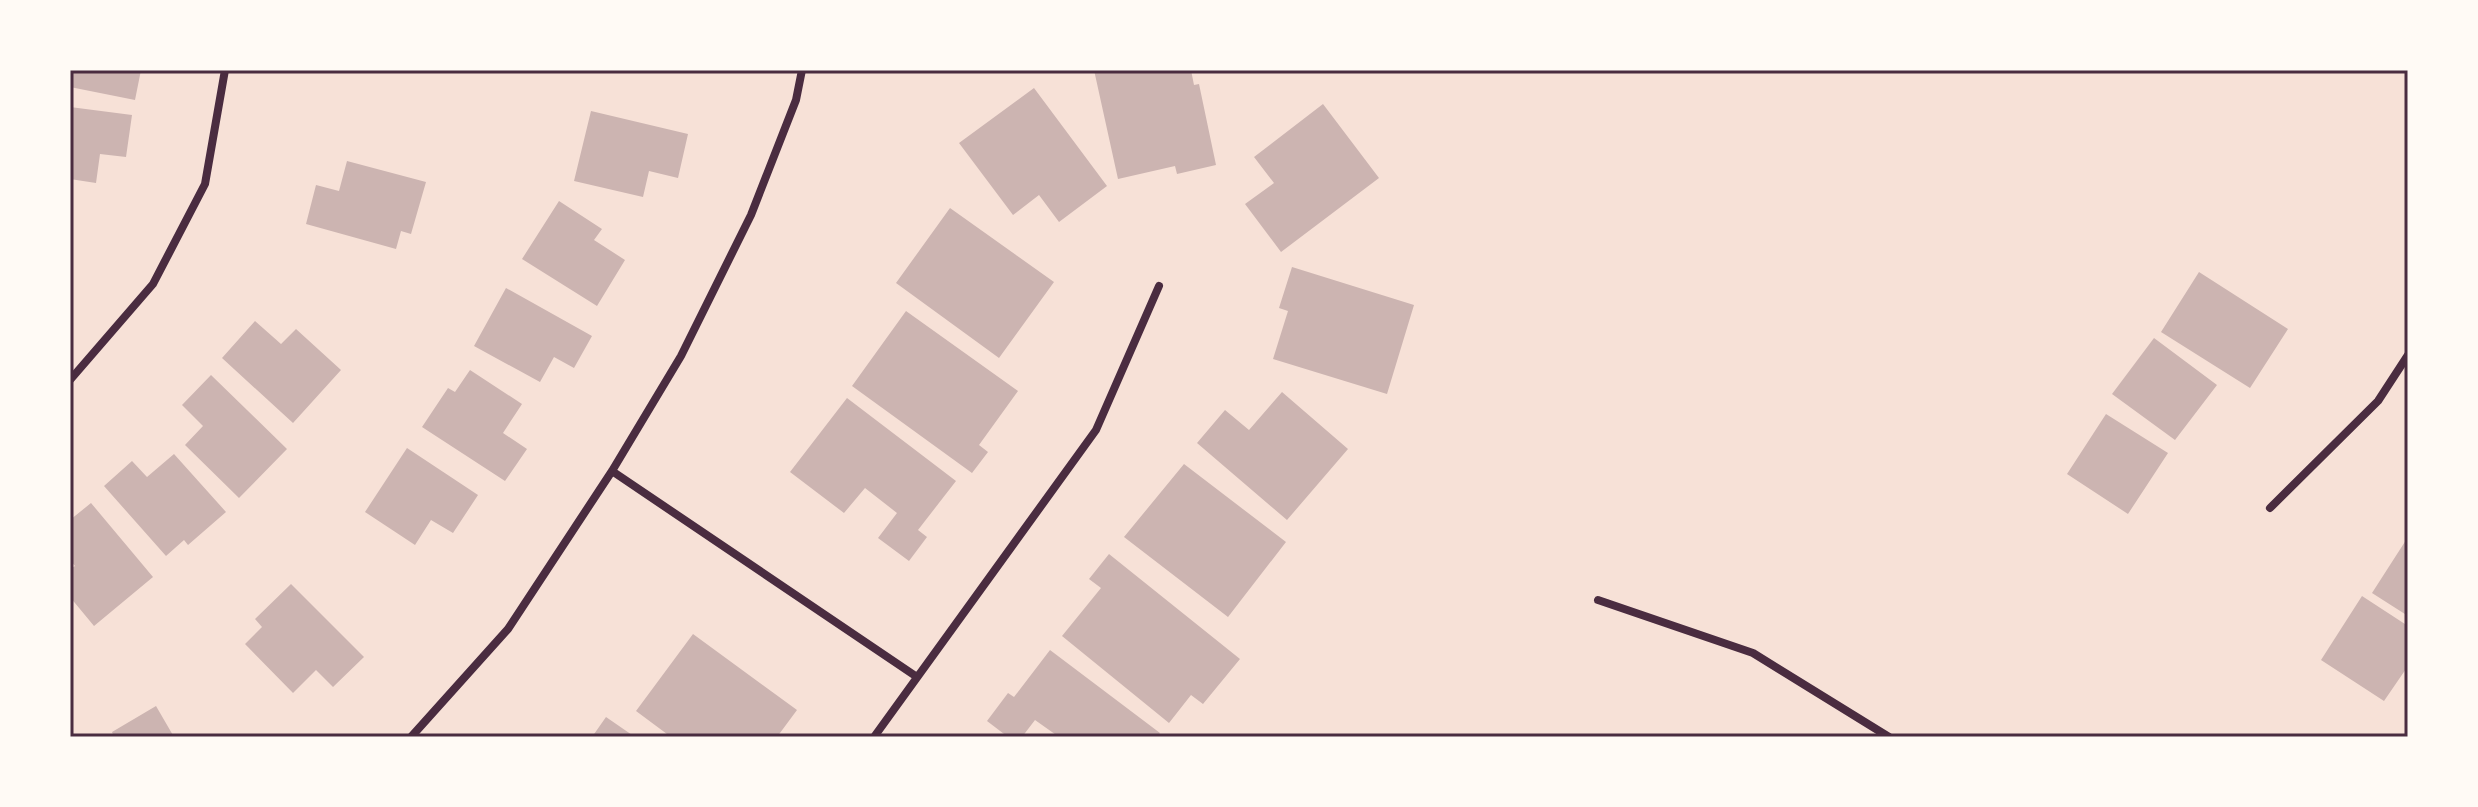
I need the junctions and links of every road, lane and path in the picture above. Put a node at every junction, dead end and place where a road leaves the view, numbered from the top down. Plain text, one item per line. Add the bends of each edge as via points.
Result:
1 (225, 70) edge
2 (802, 70) edge
3 (1159, 286) dead end
4 (2408, 355) edge
5 (70, 380) edge
6 (612, 471) junction
7 (2270, 508) dead end
8 (1598, 600) dead end
9 (917, 677) junction
10 (411, 737) edge
11 (874, 737) edge
12 (1889, 737) edge

1 - 5 street via 205,184 153,284
2 - 6 street via 796,100 751,215 681,356
3 - 9 street via 1096,430
4 - 7 street via 2378,401
6 - 9 street
6 - 10 street via 508,629
8 - 12 street via 1753,653
9 - 11 street

